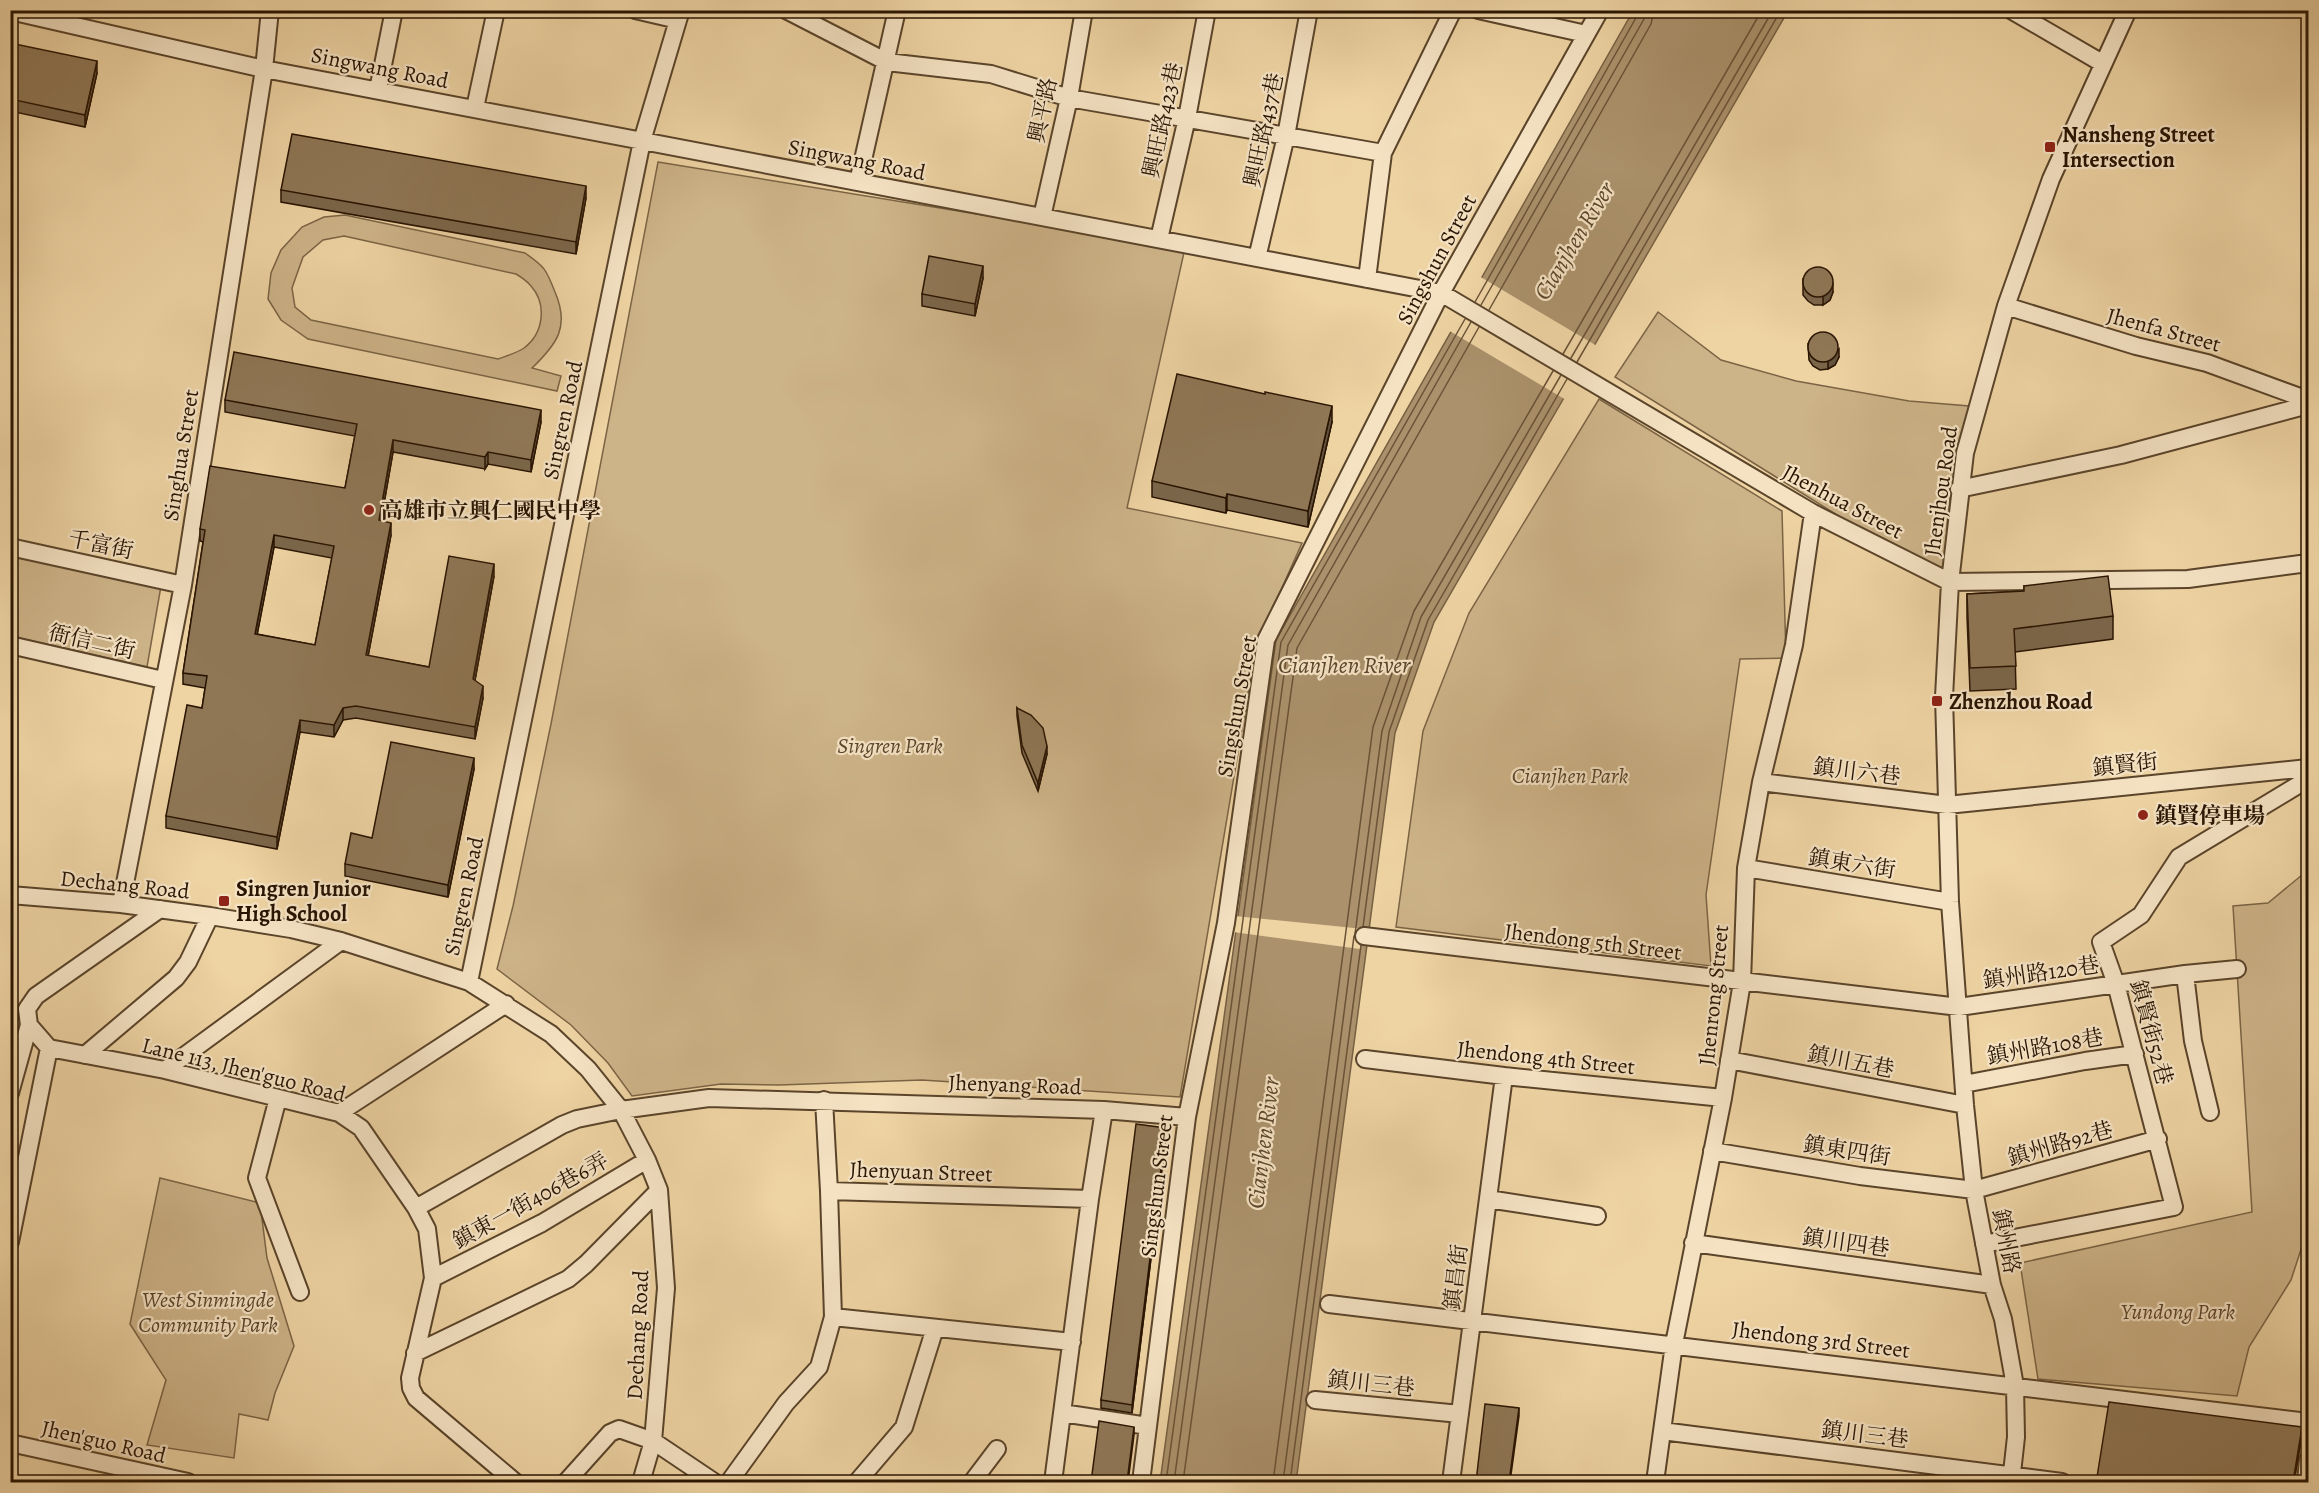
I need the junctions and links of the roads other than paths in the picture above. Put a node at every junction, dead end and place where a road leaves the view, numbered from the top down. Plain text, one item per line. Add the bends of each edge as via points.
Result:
1 (270, 10) edge
2 (394, 10) edge
3 (496, 10) edge
4 (635, 10) edge
5 (786, 10) edge
6 (897, 10) edge
7 (1084, 10) edge
8 (1207, 10) edge
9 (1309, 10) edge
10 (1453, 10) edge
11 (1478, 10) edge
12 (1600, 10) edge
13 (2011, 10) edge
14 (2128, 10) edge
15 (10, 11) edge
16 (680, 15) edge
17 (1586, 34) junction
18 (886, 62) junction
19 (2102, 63) junction
20 (264, 69) junction
21 (378, 90) junction
22 (1069, 98) junction
23 (474, 108) junction
24 (1187, 118) junction
25 (1286, 136) junction
26 (642, 141) junction
27 (1383, 153) junction
28 (858, 182) junction
29 (1042, 217) junction
30 (1159, 239) junction
31 (1257, 258) junction
32 (1367, 279) junction
33 (1441, 293) junction
34 (2006, 306) junction
35 (2308, 400) edge
36 (2308, 405) edge
37 (1959, 489) junction
38 (1813, 513) junction
39 (10, 547) edge
40 (2308, 563) edge
41 (1950, 582) junction
42 (183, 585) junction
43 (10, 645) edge
44 (163, 680) junction
45 (2308, 768) edge
46 (2308, 779) edge
47 (1761, 782) junction
48 (1947, 805) junction
49 (1746, 868) junction
50 (10, 895) edge
51 (1950, 902) junction
52 (121, 904) junction
53 (160, 909) junction
54 (210, 916) junction
55 (1364, 936) dead end
56 (341, 941) junction
57 (2237, 969) dead end
58 (2186, 974) junction
59 (1742, 981) junction
60 (469, 982) junction
61 (2116, 984) junction
62 (506, 1004) junction
63 (1959, 1007) junction
64 (29, 1025) junction
65 (49, 1048) junction
66 (2135, 1054) junction
67 (85, 1055) junction
68 (1365, 1059) dead end
69 (1729, 1060) junction
70 (165, 1070) junction
71 (1504, 1076) junction
72 (1964, 1084) junction
73 (10, 1093) edge
74 (278, 1098) junction
75 (1723, 1098) junction
76 (824, 1100) junction
77 (1965, 1105) junction
78 (621, 1110) junction
79 (1104, 1110) junction
80 (2210, 1112) dead end
81 (339, 1113) junction
82 (1187, 1117) junction
83 (2158, 1139) junction
84 (1712, 1151) junction
85 (648, 1160) junction
86 (659, 1190) junction
87 (1974, 1190) junction
88 (829, 1191) junction
89 (1090, 1199) junction
90 (1488, 1199) junction
91 (416, 1208) junction
92 (1598, 1216) dead end
93 (10, 1242) edge
94 (1693, 1243) junction
95 (1984, 1244) junction
96 (433, 1278) junction
97 (1992, 1285) junction
98 (300, 1292) dead end
99 (1329, 1304) dead end
100 (833, 1317) junction
101 (1472, 1321) junction
102 (935, 1328) junction
103 (1071, 1342) junction
104 (1674, 1344) junction
105 (415, 1353) junction
106 (2014, 1386) junction
107 (1314, 1400) dead end
108 (1062, 1413) junction
109 (1460, 1414) junction
110 (2308, 1422) edge
111 (1148, 1426) junction
112 (1662, 1431) junction
113 (653, 1441) junction
114 (10, 1443) edge
115 (997, 1449) dead end
116 (2308, 1460) edge
117 (2011, 1479) edge
118 (188, 1482) edge
119 (515, 1482) edge
120 (566, 1482) edge
121 (641, 1482) edge
122 (714, 1482) edge
123 (729, 1482) edge
124 (856, 1482) edge
125 (972, 1482) edge
126 (1053, 1482) edge
127 (1141, 1482) edge
128 (1451, 1482) edge
129 (1654, 1482) edge
130 (2062, 1482) edge
131 (2306, 1482) edge

1 - 20 street, Singhua Street
2 - 21 street
3 - 23 street
4 - 16 street
5 - 18 street
6 - 18 street
7 - 22 street, 興平路
8 - 24 street, 興旺路423巷
9 - 25 street, 興旺路437巷
10 - 27 street
11 - 17 street
12 - 17 street, Singshun Street
13 - 19 street
14 - 19 street, Jhenjhou Road
15 - 20 street, Singwang Road
16 - 26 street, Singren Road
17 - 33 street, Singshun Street
18 - 22 street via 991,74
18 - 28 street
19 - 34 street, Jhenjhou Road via 2051,178
20 - 21 street, Singwang Road
20 - 42 street, Singhua Street
21 - 23 street, Singwang Road
22 - 24 street
22 - 29 street, 興平路
23 - 26 street, Singwang Road
24 - 25 street
24 - 30 street, 興旺路423巷
25 - 27 street
25 - 31 street, 興旺路437巷
26 - 28 street, Singwang Road
26 - 60 street, Singren Road
27 - 32 street
28 - 29 street, Singwang Road
29 - 30 street, Singwang Road
30 - 31 street, Singwang Road
31 - 32 street, Singwang Road
32 - 33 street, Singwang Road
33 - 38 street, Jhenhua Street
33 - 82 street, Singshun Street via 1266,640 1229,924
34 - 35 street, Jhenfa Street via 2136,346 2207,363
34 - 37 street, Jhenjhou Road via 1972,424
36 - 37 street via 2121,455
37 - 41 street, Jhenjhou Road
38 - 41 street, Jhenhua Street
38 - 47 street, Jhenrong Street via 1794,645
39 - 42 street, 千富街
40 - 41 street, Jhenhua Street via 2188,579
41 - 48 street, Jhenjhou Road via 1944,697
42 - 44 street, Singhua Street
43 - 44 street, 衙信二街
44 - 52 street, Singhua Street
45 - 48 street, 鎮賢街
46 - 61 street, 鎮賢街52巷 via 2179,856 2141,915 2102,942
47 - 48 street, 鎮川六巷
47 - 49 street, Jhenrong Street
48 - 51 street, Jhenjhou Road
49 - 51 street, 鎮東六街
49 - 59 street, Jhenrong Street
50 - 52 street, Dechang Road
51 - 63 street, Jhenjhou Road
52 - 53 street, Dechang Road
53 - 54 street, Dechang Road
53 - 64 street via 36,996 27,1009
54 - 56 street, Dechang Road
54 - 67 street via 176,978
55 - 59 street, Jhendong 5th Street
56 - 60 street, Dechang Road
56 - 70 street
57 - 58 street, 鎮州路120巷
58 - 61 street, 鎮州路120巷
58 - 80 street via 2193,1041
59 - 63 street, Jhendong 5th Street
59 - 69 street, Jhenrong Street
60 - 62 street, Dechang Road
61 - 63 street, 鎮州路120巷
61 - 66 street, 鎮賢街52巷
62 - 78 street, Dechang Road via 551,1034 588,1069
62 - 81 street
63 - 72 street, 鎮州路
64 - 65 street
64 - 73 street
65 - 67 street, Lane 113, Jhen'guo Road
65 - 93 street
66 - 72 street, 鎮州路108巷
66 - 83 street, 鎮賢街52巷
67 - 70 street, Lane 113, Jhen'guo Road
68 - 71 street, Jhendong 4th Street
69 - 75 street, Jhenrong Street
69 - 77 street, 鎮川五巷
70 - 74 street, Lane 113, Jhen'guo Road
71 - 75 street, Jhendong 4th Street
71 - 90 street, 鎮昌街
72 - 77 street, 鎮州路
74 - 81 street, Lane 113, Jhen'guo Road
74 - 98 street via 257,1178
75 - 84 street, Jhenrong Street
76 - 78 street, Jhenyang Road via 709,1098
76 - 79 street, Jhenyang Road
76 - 88 street
77 - 87 street, 鎮州路
78 - 85 street, Dechang Road
78 - 91 street, Jhenyang Road via 562,1125
79 - 82 street
79 - 89 street, Jhenyang Road
81 - 91 street, Lane 113, Jhen'guo Road via 361,1128
82 - 111 street, Singshun Street
83 - 87 street, 鎮州路92巷
83 - 95 street, 鎮賢街52巷 via 2174,1207
84 - 87 street, 鎮東四街
84 - 94 street, Jhenrong Street
85 - 86 street, Dechang Road
85 - 96 street, 鎮東一街406巷6弄 via 542,1223
86 - 105 street via 568,1279
86 - 113 street, Dechang Road via 666,1288
87 - 95 street, 鎮州路
88 - 89 street, Jhenyuan Street
88 - 100 street, Jhenyuan Street
89 - 103 street, Jhenyang Road
90 - 92 street
90 - 101 street, 鎮昌街
91 - 96 street, Lane 113, Jhen'guo Road via 427,1229
94 - 97 street, 鎮川四巷
94 - 104 street, Jhenrong Street
95 - 97 street, 鎮州路
96 - 105 street, Lane 113, Jhen'guo Road
97 - 106 street, 鎮州路 via 2003,1319
99 - 101 street, Jhendong 3rd Street
100 - 102 street
100 - 123 street, Jhenyuan Street via 819,1366 786,1403
101 - 104 street, Jhendong 3rd Street
101 - 109 street, 鎮昌街
102 - 103 street
102 - 124 street via 904,1427
103 - 108 street, Jhenyang Road
104 - 106 street, Jhendong 3rd Street
104 - 112 street, Jhenrong Street
105 - 119 street, Lane 113, Jhen'guo Road via 410,1378 416,1398
106 - 110 street, Jhendong 3rd Street
106 - 117 street, 鎮州路 via 2016,1437
107 - 109 street, 鎮川三巷
108 - 111 street
108 - 126 street, Jhenyang Road
109 - 128 street, 鎮昌街
111 - 127 street, Singshun Street
112 - 117 street, 鎮川三巷
112 - 129 street, Jhenrong Street
113 - 120 street via 619,1429 610,1433
113 - 121 street, Dechang Road
113 - 122 street
114 - 118 street, Jhen'guo Road
115 - 125 street
116 - 131 street
117 - 130 street, 鎮川三巷

